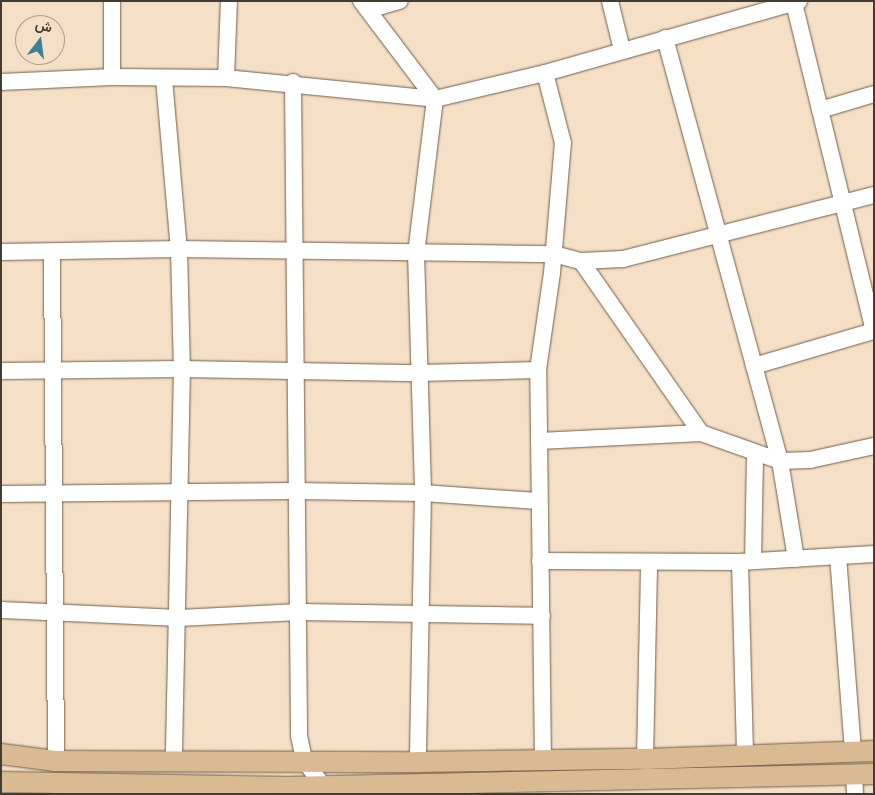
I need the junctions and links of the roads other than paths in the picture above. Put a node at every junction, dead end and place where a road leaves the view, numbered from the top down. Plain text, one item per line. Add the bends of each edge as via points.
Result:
1 (112, 1) edge
2 (228, 1) edge
3 (400, 1) edge
4 (610, 1) edge
5 (790, 3) edge
6 (364, 6) edge
7 (666, 38) junction
8 (622, 50) junction
9 (545, 73) junction
10 (112, 77) junction
11 (226, 78) junction
12 (164, 79) junction
13 (1, 82) edge
14 (293, 82) junction
15 (874, 94) edge
16 (435, 99) junction
17 (820, 110) junction
18 (874, 195) edge
19 (843, 203) junction
20 (717, 234) junction
21 (179, 250) junction
22 (1, 252) edge
23 (52, 252) junction
24 (295, 252) junction
25 (416, 254) junction
26 (554, 254) junction
27 (581, 261) junction
28 (874, 331) edge
29 (754, 366) junction
30 (182, 368) junction
31 (294, 370) junction
32 (538, 370) junction
33 (1, 372) edge
34 (53, 372) junction
35 (419, 373) junction
36 (701, 433) junction
37 (539, 441) junction
38 (874, 446) edge
39 (755, 454) junction
40 (780, 461) junction
41 (295, 491) junction
42 (179, 493) junction
43 (422, 493) junction
44 (1, 494) edge
45 (56, 494) junction
46 (538, 501) junction
47 (874, 554) edge
48 (838, 556) junction
49 (796, 559) junction
50 (540, 561) junction
51 (747, 562) junction
52 (649, 563) junction
53 (1, 610) edge
54 (299, 612) junction
55 (422, 613) junction
56 (55, 614) junction
57 (542, 616) junction
58 (179, 618) junction
59 (853, 751) junction
60 (874, 751) edge
61 (1, 754) edge
62 (745, 756) junction
63 (645, 759) junction
64 (304, 760) junction
65 (56, 761) junction
66 (174, 761) junction
67 (543, 761) junction
68 (418, 762) junction
69 (864, 774) edge
70 (1, 782) edge
71 (78, 788) edge
72 (327, 790) edge
73 (854, 794) edge

1 - 10 street
2 - 11 street
3 - 6 street
4 - 8 street
5 - 7 street
5 - 17 street
6 - 16 street
7 - 8 street
7 - 20 street
8 - 9 street
9 - 16 street
9 - 26 street via 563,143
10 - 12 street
10 - 13 street
11 - 12 street
11 - 14 street
12 - 21 street
14 - 16 street
14 - 24 street
15 - 17 street
16 - 25 street
17 - 19 street
18 - 19 street
19 - 20 street
19 - 28 street
20 - 27 street via 624,258
20 - 29 street
21 - 23 street
21 - 24 street
21 - 30 street
22 - 23 street
23 - 34 street
24 - 25 street
24 - 31 street
25 - 26 street
25 - 35 street
26 - 27 street
26 - 32 street
27 - 36 street
28 - 29 street
29 - 40 street
30 - 31 street
30 - 34 street
30 - 42 street
31 - 35 street
31 - 41 street
32 - 35 street
32 - 37 street
33 - 34 street
34 - 45 street
35 - 43 street
36 - 37 street
36 - 39 street
37 - 46 street
38 - 40 street via 810,460
39 - 40 street
39 - 51 street
40 - 49 street
41 - 42 street
41 - 43 street
41 - 54 street
42 - 45 street
42 - 58 street
43 - 46 street
43 - 55 street
44 - 45 street
45 - 56 street
46 - 50 street
47 - 48 street
48 - 49 street
48 - 59 street
49 - 51 street
50 - 52 street
50 - 57 street
51 - 52 street
51 - 62 street
52 - 63 street
53 - 56 street
54 - 55 street
54 - 58 street
54 - 64 street via 299,736
55 - 57 street
55 - 68 street
56 - 58 street
56 - 65 street
57 - 67 street
58 - 66 street
59 - 60 main road
59 - 62 main road
61 - 65 main road
62 - 63 main road
63 - 67 main road
64 - 66 main road
64 - 68 main road
64 - 72 street
65 - 66 main road
67 - 68 main road
69 - 72 main road
69 - 73 street
70 - 71 main road
71 - 72 main road

